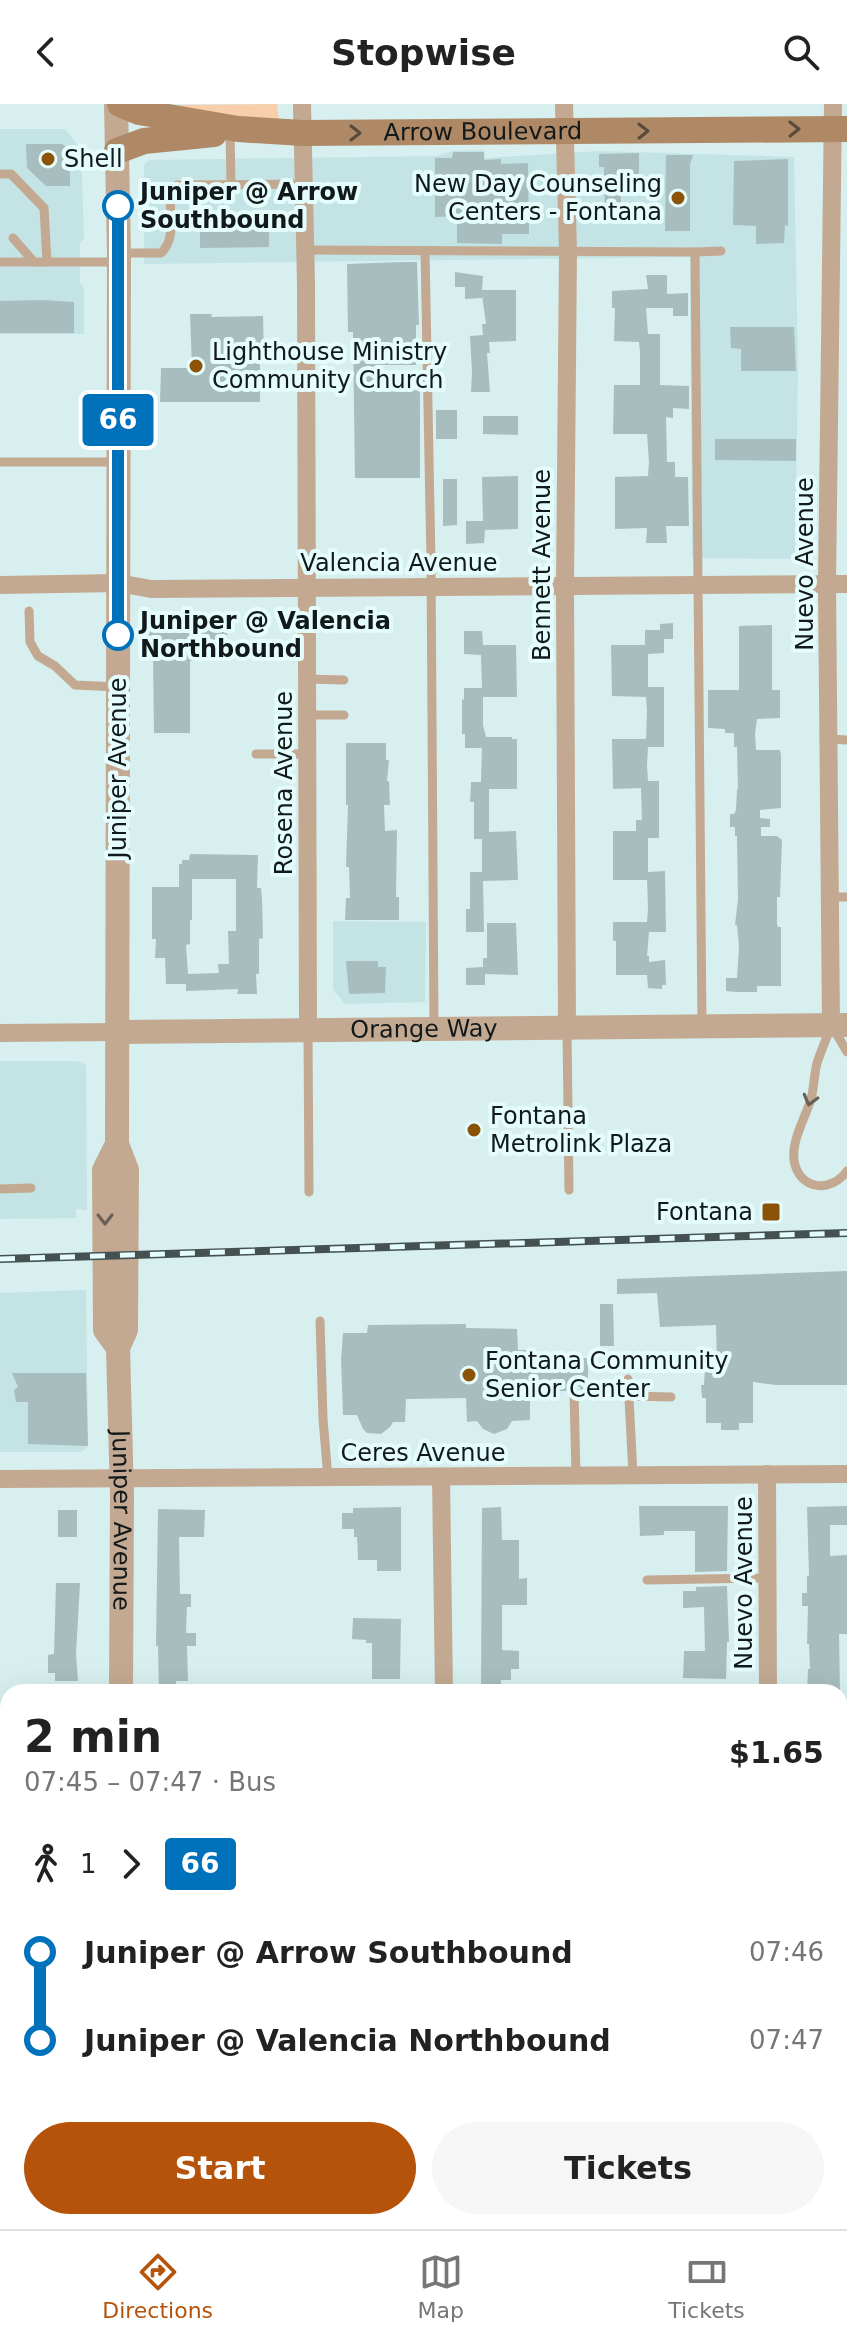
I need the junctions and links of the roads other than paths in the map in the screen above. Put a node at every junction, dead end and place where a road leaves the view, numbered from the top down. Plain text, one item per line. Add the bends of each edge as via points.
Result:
1 (118, 104) edge
2 (302, 104) edge
3 (564, 104) edge
4 (837, 121) edge
5 (236, 130) junction
6 (565, 132) junction
7 (303, 133) junction
8 (117, 151) junction
9 (0, 174) edge
10 (304, 184) junction
11 (231, 185) junction
12 (13, 238) dead end
13 (305, 250) junction
14 (425, 251) junction
15 (568, 251) junction
16 (721, 251) dead end
17 (695, 252) junction
18 (119, 257) junction
19 (0, 262) edge
20 (34, 262) junction
21 (47, 262) junction
22 (0, 462) edge
23 (118, 462) junction
24 (118, 583) junction
25 (827, 584) junction
26 (847, 584) edge
27 (0, 585) edge
28 (699, 585) junction
29 (565, 586) junction
30 (307, 588) junction
31 (431, 588) junction
32 (29, 611) dead end
33 (307, 679) junction
34 (344, 680) dead end
35 (118, 687) junction
36 (307, 715) junction
37 (344, 715) dead end
38 (838, 739) edge
39 (256, 754) dead end
40 (307, 754) junction
41 (839, 897) edge
42 (839, 1025) edge
43 (702, 1026) junction
44 (567, 1027) junction
45 (434, 1028) junction
46 (308, 1029) junction
47 (118, 1032) junction
48 (0, 1033) edge
49 (847, 1052) edge
50 (847, 1171) edge
51 (31, 1188) dead end
52 (0, 1189) edge
53 (569, 1190) dead end
54 (309, 1192) dead end
55 (320, 1321) dead end
56 (628, 1379) dead end
57 (574, 1392) dead end
58 (629, 1396) junction
59 (671, 1397) dead end
60 (767, 1474) junction
61 (847, 1474) edge
62 (633, 1475) junction
63 (576, 1476) junction
64 (441, 1477) junction
65 (328, 1478) junction
66 (0, 1479) edge
67 (121, 1479) junction
68 (768, 1578) junction
69 (647, 1580) dead end
70 (121, 1684) edge
71 (444, 1684) edge
72 (768, 1684) edge

1 - 5 main road, Arrow Boulevard
1 - 8 street, Juniper Avenue
2 - 7 street, Rosena Avenue
3 - 6 street, Bennett Avenue
6 -> 4 main road, Arrow Boulevard
4 - 25 street, Nuevo Avenue
5 - 7 main road, Arrow Boulevard
5 - 8 main road via 144,141
5 - 11 lane
7 -> 6 main road, Arrow Boulevard
6 - 15 street, Bennett Avenue
7 - 10 street, Rosena Avenue
8 - 18 street, Juniper Avenue
9 - 21 lane via 11,174 44,208
10 - 11 lane
10 - 13 street, Rosena Avenue
11 - 18 lane via 177,185 170,196 166,249
12 - 20 lane
13 - 14 lane
13 - 30 street, Rosena Avenue
14 - 15 lane
14 - 31 lane
15 - 17 lane
15 - 29 street, Bennett Avenue
16 - 17 lane
17 - 28 lane
18 - 21 lane
18 - 23 street, Juniper Avenue
19 - 20 lane
20 - 21 lane
22 - 23 lane
23 - 24 street, Juniper Avenue
24 - 27 street, Valencia Avenue
24 - 30 street, Valencia Avenue via 151,589
24 - 35 street, Juniper Avenue
25 - 26 street, Valencia Avenue
25 - 28 street, Valencia Avenue
25 - 38 street, Nuevo Avenue
28 - 29 street, Valencia Avenue
28 - 43 lane
29 - 31 street, Valencia Avenue
29 - 44 street, Bennett Avenue
30 - 31 street, Valencia Avenue
30 - 33 street, Rosena Avenue
31 - 45 lane
32 - 35 lane via 30,642 38,656 75,685
33 - 34 lane
33 - 36 street, Rosena Avenue
35 - 47 street, Juniper Avenue
36 - 37 lane
36 - 40 street, Rosena Avenue
38 - 41 street, Nuevo Avenue
39 - 40 lane
40 - 46 street, Rosena Avenue
41 - 42 street, Nuevo Avenue
42 - 43 street, Orange Way
42 - 49 lane
42 -> 50 lane via 817,1064 795,1164 810,1184 827,1186
43 - 44 street, Orange Way
44 - 45 street, Orange Way
44 - 53 lane
45 - 46 street, Orange Way
46 - 47 street, Orange Way
46 - 54 lane
47 - 48 street, Orange Way
47 - 67 street, Juniper Avenue via 117,1144 127,1170 126,1330 118,1348
51 - 52 lane
55 - 65 lane
56 - 58 lane
57 - 63 lane
58 - 59 lane
58 - 62 lane
60 - 61 street, Ceres Avenue
60 - 62 street, Ceres Avenue
60 - 68 street, Nuevo Avenue
62 - 63 street, Ceres Avenue
63 - 64 street, Ceres Avenue
64 - 65 street, Ceres Avenue
64 - 71 street
65 - 67 street, Ceres Avenue
66 - 67 street, Ceres Avenue
67 - 70 street, Juniper Avenue
68 - 69 lane
68 - 72 street, Nuevo Avenue

